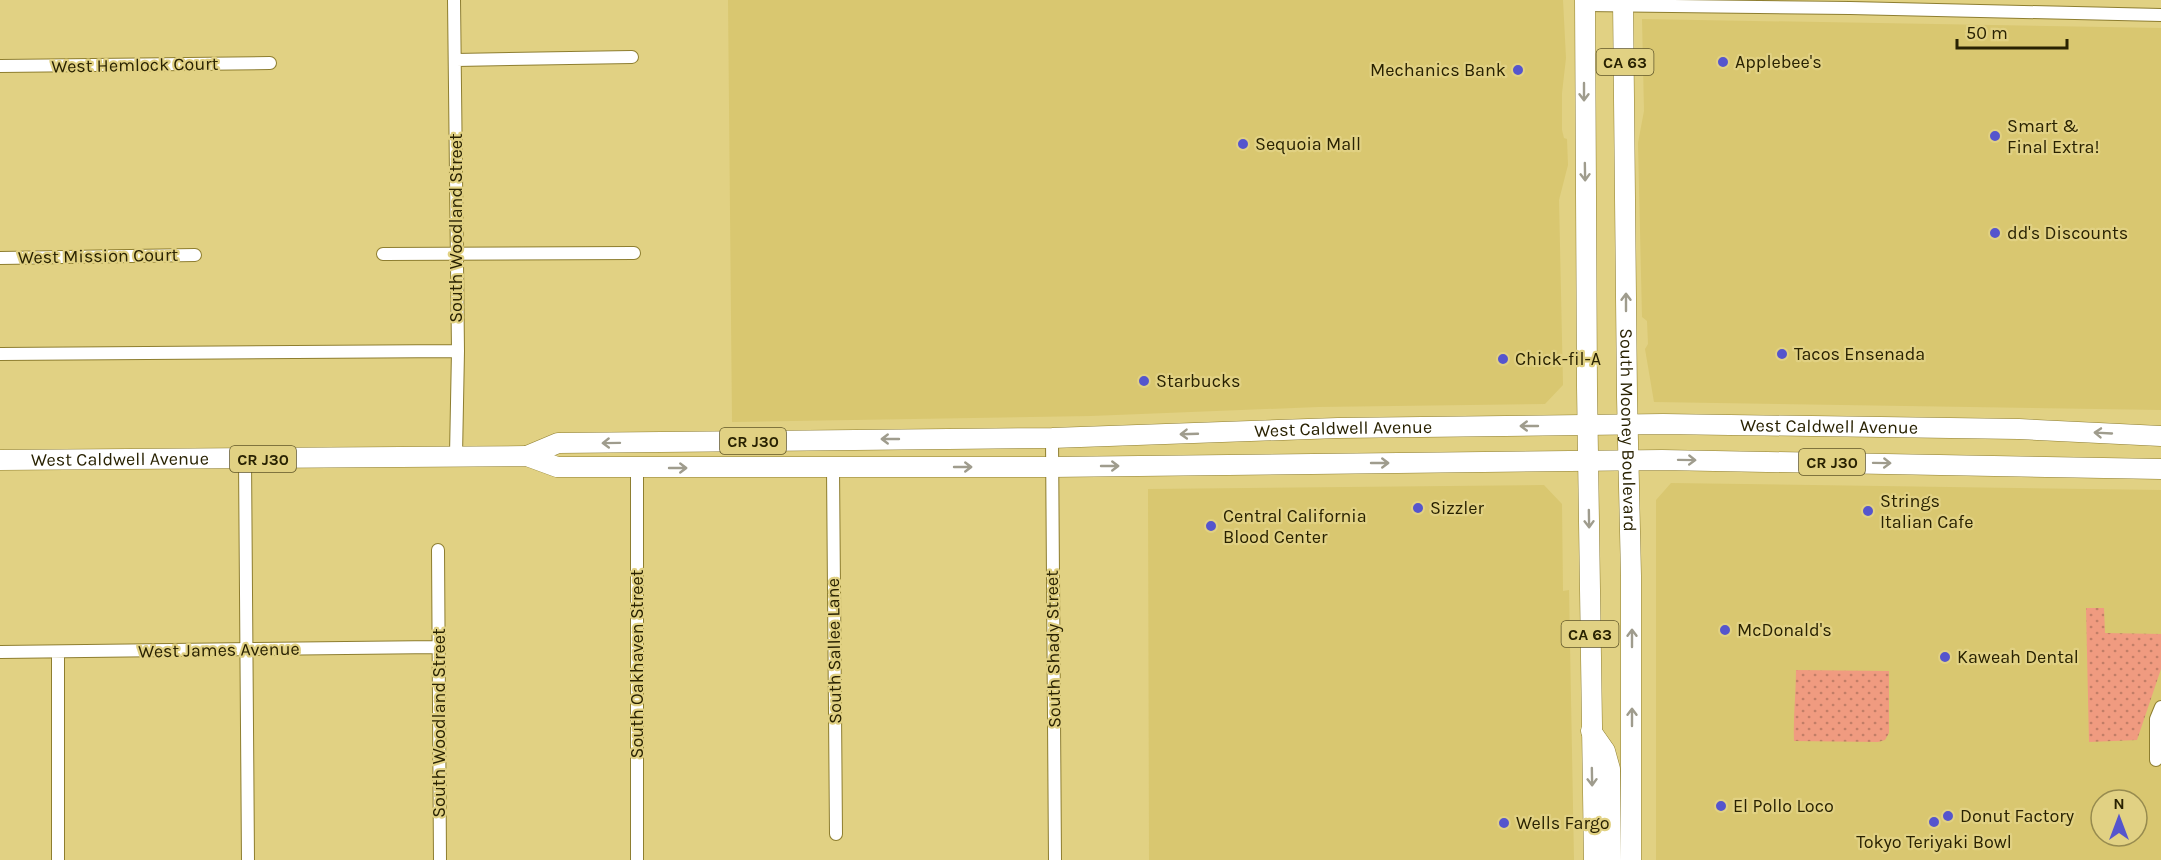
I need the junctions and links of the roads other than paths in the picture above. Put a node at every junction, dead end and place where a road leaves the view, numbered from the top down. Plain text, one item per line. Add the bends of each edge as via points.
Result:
1 (454, 0) edge
2 (1585, 3) edge
3 (1623, 3) edge
4 (2161, 15) edge
5 (632, 57) dead end
6 (456, 60) junction
7 (270, 63) dead end
8 (0, 66) edge
9 (634, 253) dead end
10 (383, 254) dead end
11 (456, 254) junction
12 (195, 255) dead end
13 (0, 258) edge
14 (458, 351) junction
15 (0, 354) edge
16 (1628, 424) junction
17 (1587, 425) junction
18 (2161, 436) edge
19 (1052, 438) junction
20 (794, 440) junction
21 (456, 456) junction
22 (527, 456) junction
23 (245, 459) junction
24 (0, 460) edge
25 (1629, 460) junction
26 (1588, 461) junction
27 (637, 467) junction
28 (1051, 467) junction
29 (833, 468) junction
30 (2161, 469) edge
31 (438, 550) dead end
32 (438, 647) junction
33 (248, 650) junction
34 (0, 652) edge
35 (58, 652) junction
36 (2161, 707) edge
37 (1591, 731) junction
38 (2156, 760) dead end
39 (836, 834) dead end
40 (58, 860) edge
41 (249, 860) edge
42 (440, 860) edge
43 (637, 860) edge
44 (1055, 860) edge
45 (1594, 860) edge
46 (1611, 860) edge
47 (1631, 860) edge

1 - 6 street, South Woodland Street
2 - 3 street
2 -> 17 main road, CA 63
3 - 4 street
16 -> 3 main road, South Mooney Boulevard / CA 63
5 - 6 street
6 - 11 street, South Woodland Street
7 - 8 street, West Hemlock Court
9 - 11 street
10 - 11 street
11 - 14 street, South Woodland Street
12 - 13 street, West Mission Court
14 - 15 street
14 - 21 street, South Woodland Street
16 - 17 main road, West Caldwell Avenue / CR J30
18 -> 16 main road, West Caldwell Avenue / CR J30 via 2007,429
16 - 25 main road, South Mooney Boulevard / CA 63
17 -> 19 main road, West Caldwell Avenue / CR J30 via 1338,428
17 - 26 main road, CA 63
19 -> 20 main road, West Caldwell Avenue / CR J30
19 - 28 street, South Shady Street
20 -> 22 main road, West Caldwell Avenue / CR J30 via 558,443
20 - 27 main road via 760,452 650,453 640,456
21 - 22 main road, West Caldwell Avenue / CR J30
21 - 23 main road, West Caldwell Avenue / CR J30
22 - 27 main road, West Caldwell Avenue / CR J30 via 557,467
23 - 24 main road, West Caldwell Avenue / CR J30
23 - 33 street
25 - 26 main road, West Caldwell Avenue / CR J30
25 -> 30 main road, West Caldwell Avenue / CR J30
47 -> 25 main road, South Mooney Boulevard / CA 63
28 -> 26 main road, West Caldwell Avenue / CR J30
26 -> 37 main road, CA 63
27 -> 29 main road, West Caldwell Avenue / CR J30
27 - 43 street, South Oakhaven Street
29 -> 28 main road, West Caldwell Avenue / CR J30
28 - 44 street, South Shady Street
29 - 39 street, South Sallee Lane
31 - 32 street, South Woodland Street
32 - 33 street, West James Avenue
32 - 42 street, South Woodland Street
33 - 35 street, West James Avenue
33 - 41 street
34 - 35 street, West James Avenue
35 - 40 street
36 - 38 street via 2156,719
37 -> 45 main road, CA 63
37 - 46 main road via 1605,752 1610,769

